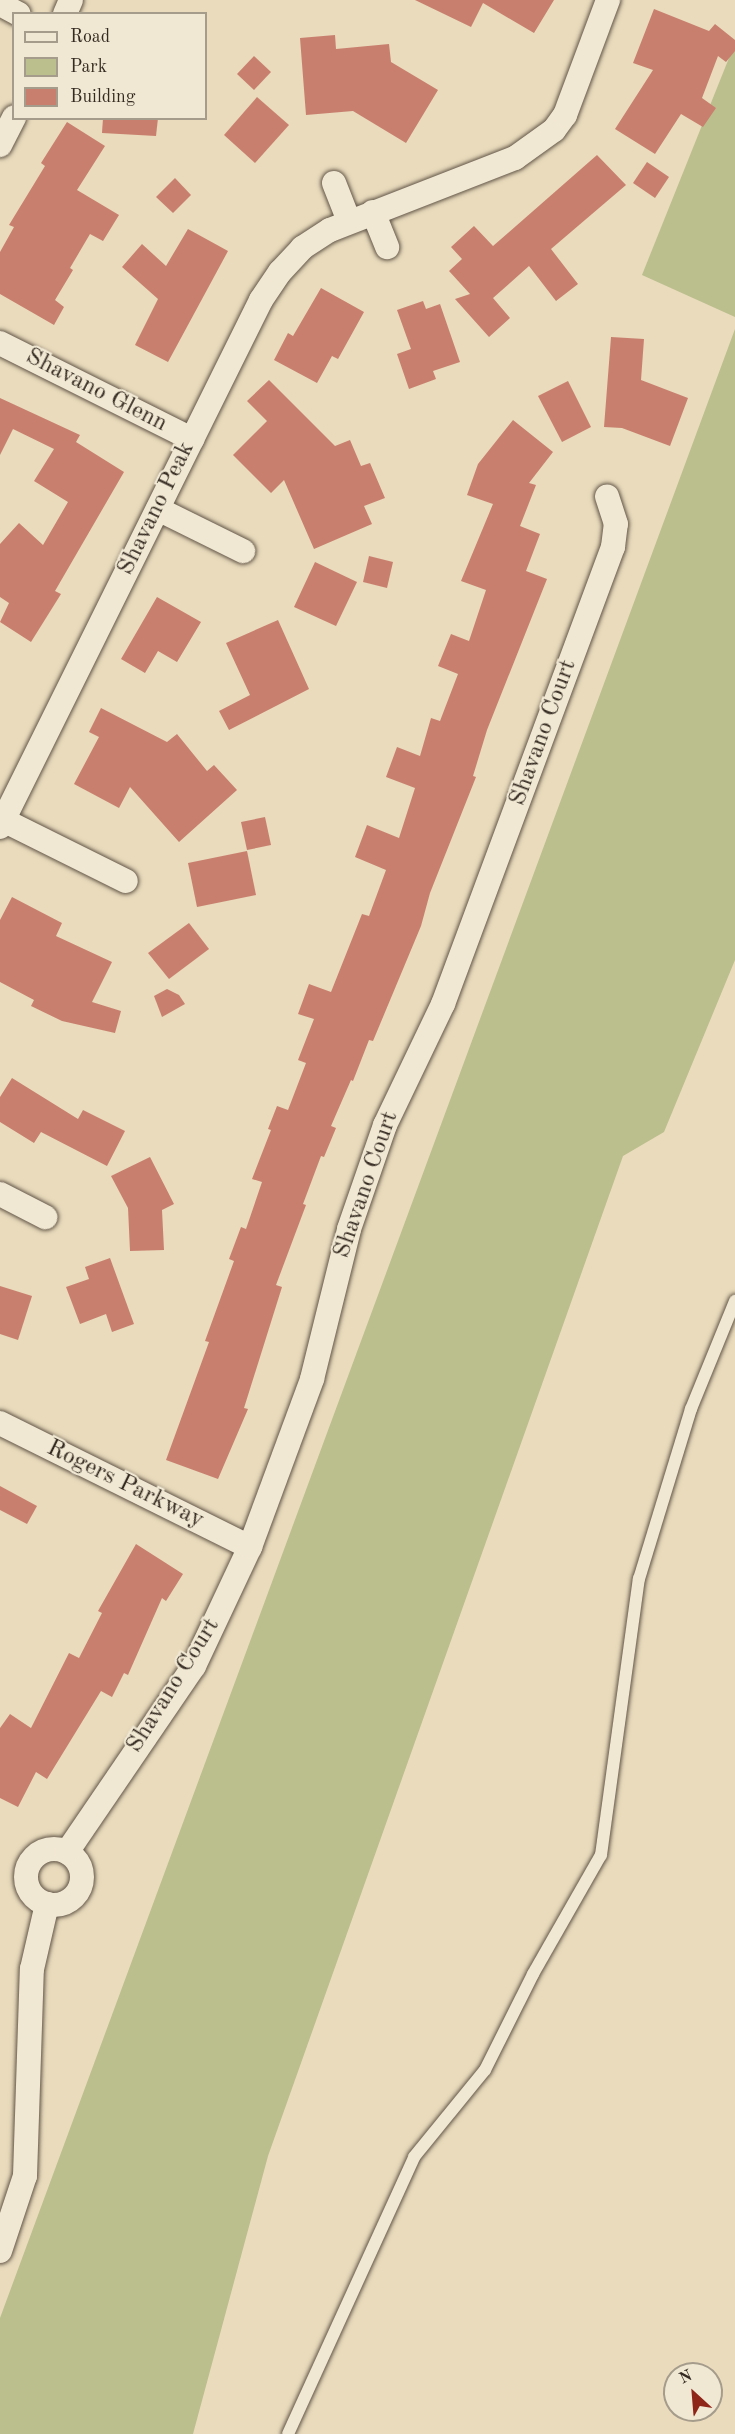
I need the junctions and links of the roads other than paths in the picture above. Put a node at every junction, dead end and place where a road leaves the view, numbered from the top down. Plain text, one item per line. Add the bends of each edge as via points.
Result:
1 (608, 0) edge
2 (0, 4) edge
3 (15, 12) edge
4 (12, 120) edge
5 (0, 145) edge
6 (334, 183) dead end
7 (373, 212) junction
8 (349, 221) junction
9 (387, 247) dead end
10 (0, 343) edge
11 (192, 439) junction
12 (607, 496) dead end
13 (158, 509) junction
14 (243, 551) dead end
15 (2, 823) edge
16 (126, 880) dead end
17 (0, 1194) edge
18 (45, 1217) dead end
19 (735, 1301) edge
20 (0, 1423) edge
21 (250, 1547) junction
22 (67, 1852) junction
23 (46, 1904) junction
24 (0, 2251) edge
25 (288, 2434) edge

1 - 7 street, Shavano Peak via 565,115 554,130 515,158
2 - 3 street
4 - 5 street
6 - 8 street
7 - 8 street, Shavano Peak
7 - 9 street
8 - 11 street, Shavano Peak via 303,248 280,272 261,300
10 - 11 street, Shavano Glenn
11 - 13 street, Shavano Peak
12 - 21 street, Shavano Court via 616,524 614,547 443,1004 385,1125 349,1228 312,1379
13 - 14 street
13 - 15 street, Shavano Peak
15 - 16 street
17 - 18 street
19 - 25 lane via 691,1409 639,1579 601,1855 533,1974 485,2070 414,2157
20 - 21 street, Rogers Parkway
21 - 22 street, Shavano Court via 194,1666
22 - 23 street via 81,1867 81,1887 67,1902
22 - 23 street via 57,1849 37,1854 26,1872 30,1892
23 - 24 street via 32,1969 25,2175

